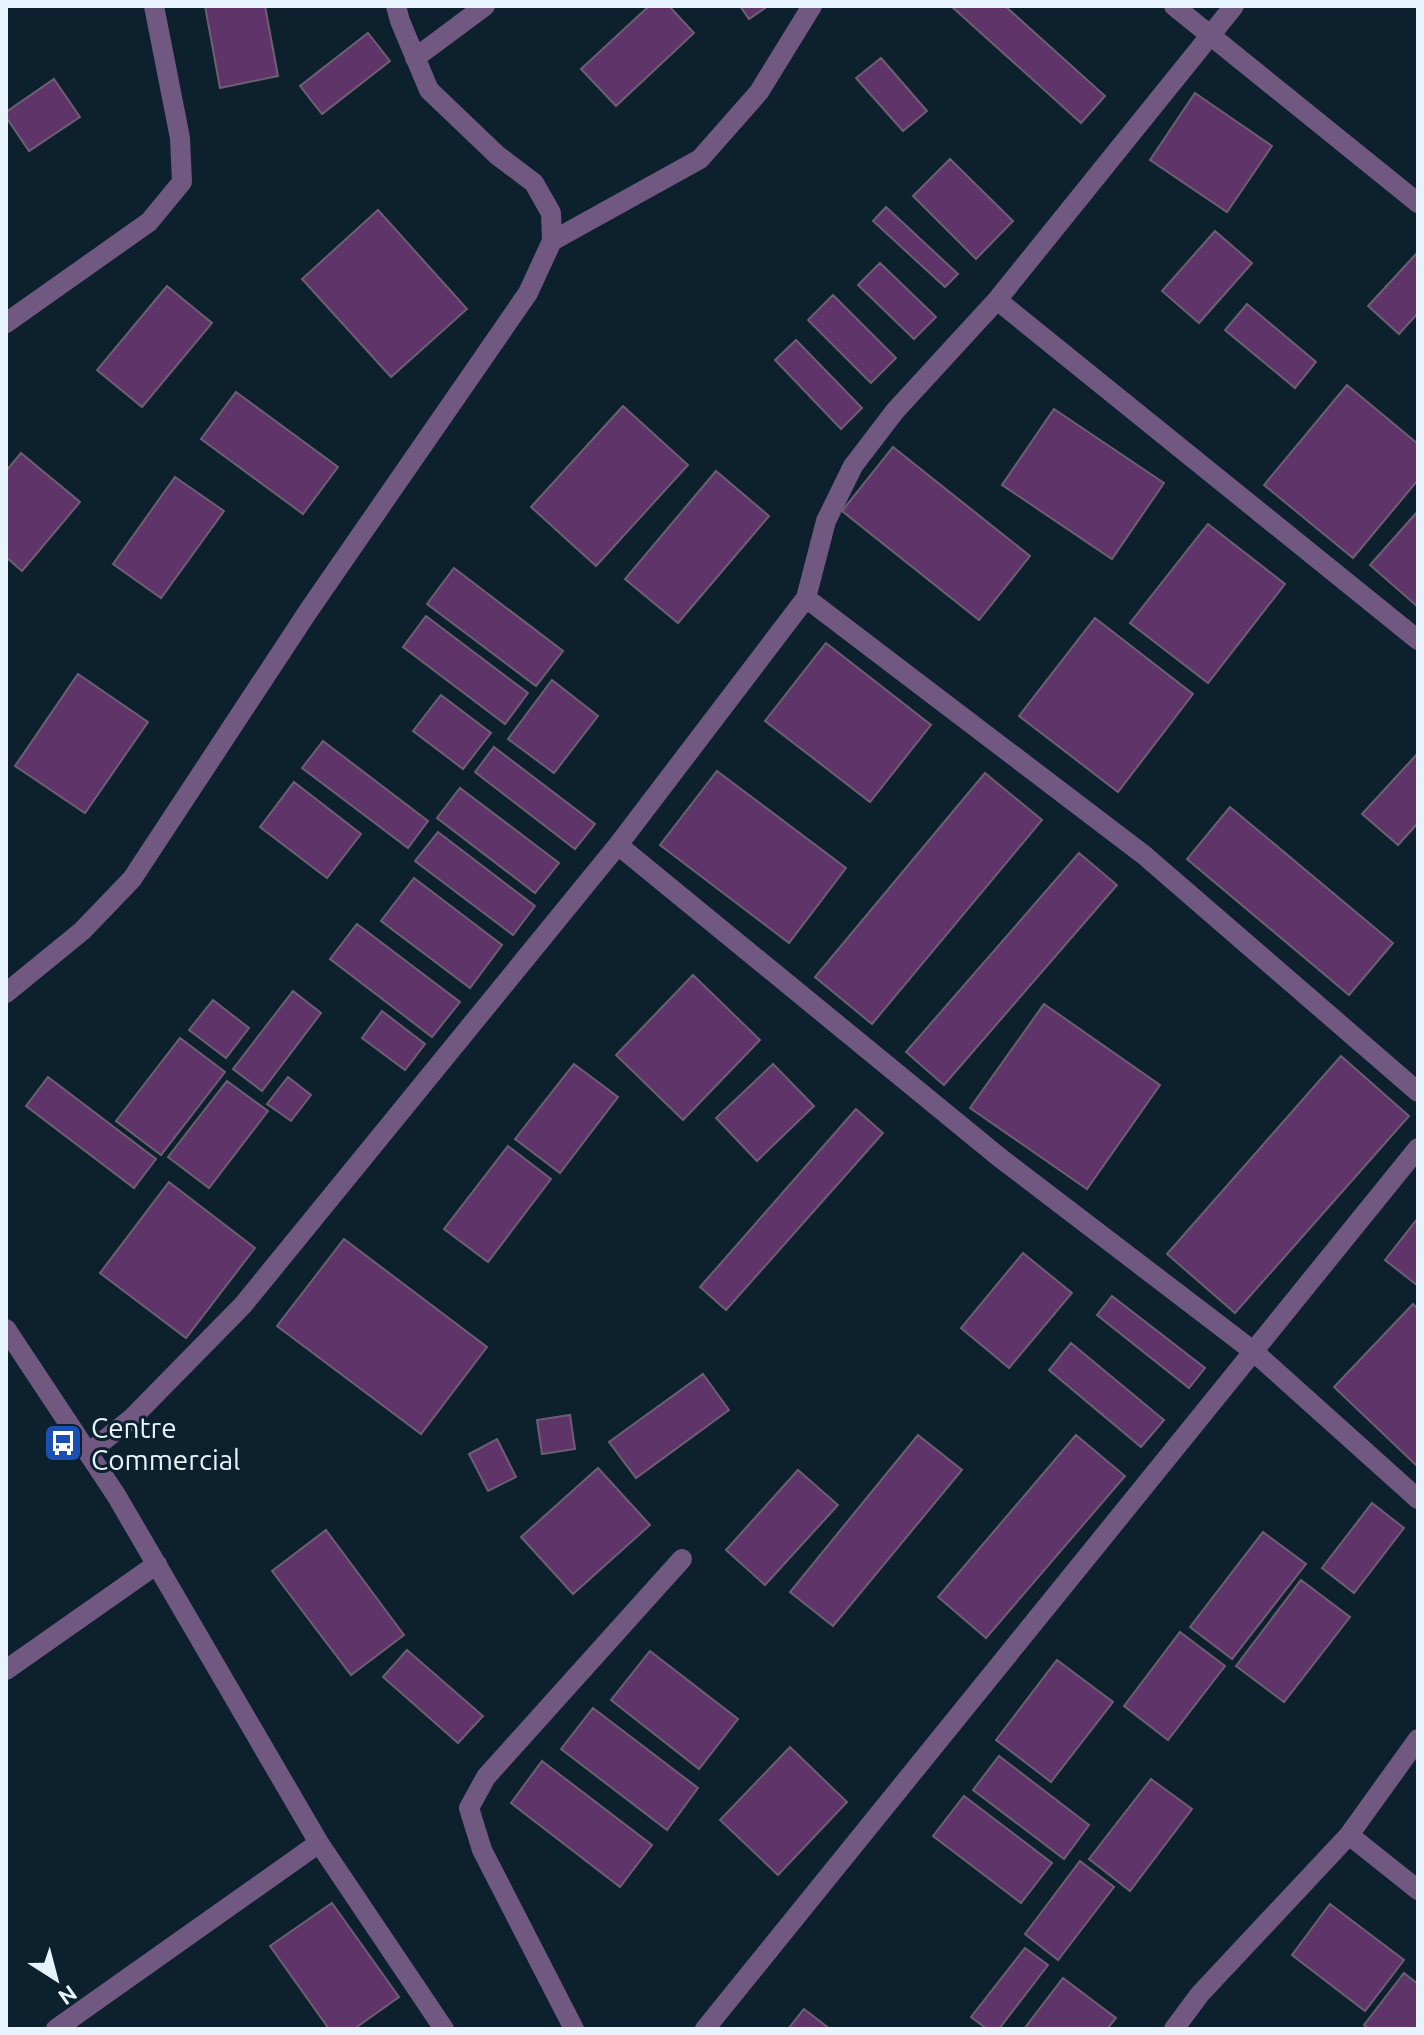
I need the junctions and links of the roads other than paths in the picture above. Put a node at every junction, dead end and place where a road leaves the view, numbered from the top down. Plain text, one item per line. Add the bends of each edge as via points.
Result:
1 (154, 6) edge
2 (396, 6) edge
3 (485, 6) edge
4 (812, 6) edge
5 (1174, 6) edge
6 (1234, 6) edge
7 (1212, 35) junction
8 (415, 58) junction
9 (1418, 203) edge
10 (552, 241) junction
11 (997, 300) junction
12 (6, 323) edge
13 (806, 598) junction
14 (1418, 640) edge
15 (618, 845) junction
16 (6, 993) edge
17 (1418, 1092) edge
18 (1418, 1148) edge
19 (6, 1329) edge
20 (1253, 1351) junction
21 (88, 1453) junction
22 (1418, 1499) edge
23 (682, 1559) dead end
24 (157, 1564) junction
25 (6, 1670) edge
26 (1418, 1739) edge
27 (1349, 1835) junction
28 (319, 1843) junction
29 (1418, 1890) edge
30 (56, 2029) edge
31 (444, 2029) edge
32 (574, 2029) edge
33 (705, 2029) edge
34 (1174, 2029) edge

1 - 12 street via 180,138 182,182 149,222
2 - 8 street
3 - 8 street
4 - 10 street via 759,92 700,159
5 - 7 street
6 - 7 street
7 - 9 street
7 - 11 street
8 - 10 street via 429,90 534,183 551,213
10 - 16 street via 528,293 132,879 82,931
11 - 13 street via 895,411 853,466 826,521
11 - 14 street
13 - 15 street
13 - 17 street via 1144,855
15 - 20 street via 999,1157
15 - 21 street via 243,1305 132,1418
18 - 20 street
19 - 21 street
20 - 22 street
20 - 33 street
21 - 24 street
23 - 32 street via 486,1777 469,1808 482,1850
24 - 25 street
24 - 28 street
26 - 27 street
27 - 29 street
27 - 34 street via 1200,1994
28 - 30 street
28 - 31 street

